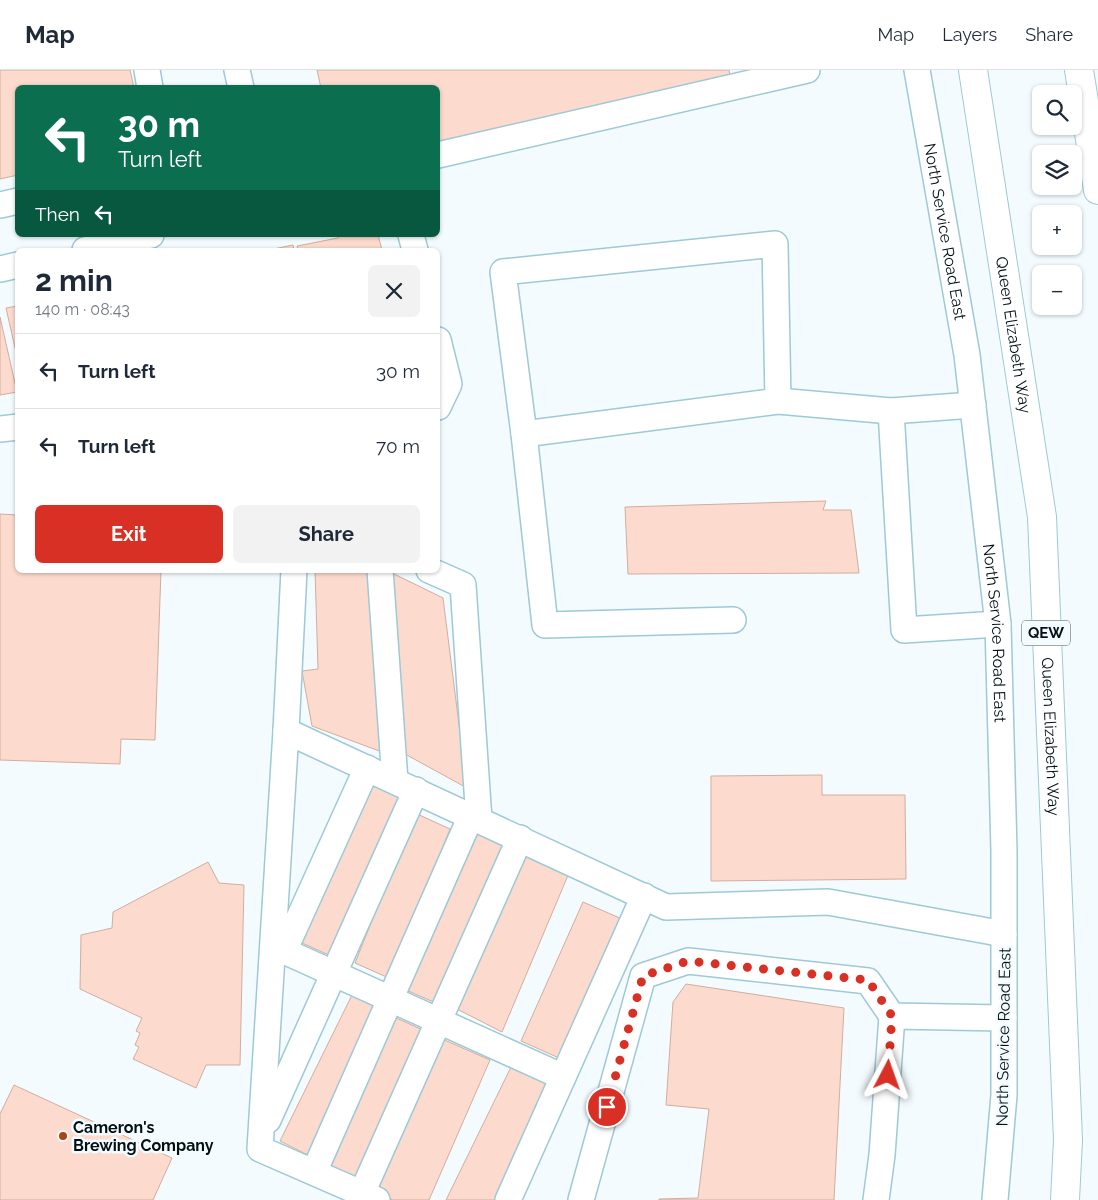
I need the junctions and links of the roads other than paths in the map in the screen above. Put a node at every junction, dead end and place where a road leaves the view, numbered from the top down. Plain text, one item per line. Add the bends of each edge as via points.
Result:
1 (147, 70) edge
2 (237, 70) edge
3 (808, 70) edge
4 (917, 70) edge
5 (973, 70) edge
6 (1079, 70) edge
7 (767, 74) edge
8 (150, 85) edge
9 (240, 85) edge
10 (440, 154) edge
11 (1098, 190) edge
12 (15, 202) edge
13 (0, 205) edge
14 (142, 237) edge
15 (94, 248) edge
16 (15, 266) edge
17 (0, 269) edge
18 (440, 349) edge
19 (778, 401) junction
20 (440, 403) edge
21 (973, 406) junction
22 (891, 411) junction
23 (15, 427) edge
24 (0, 429) edge
25 (524, 434) junction
26 (294, 573) edge
27 (380, 573) edge
28 (436, 573) edge
29 (733, 620) dead end
30 (998, 624) junction
31 (286, 731) junction
32 (367, 768) junction
33 (406, 786) junction
34 (475, 818) junction
35 (520, 838) junction
36 (644, 896) junction
37 (1004, 934) junction
38 (279, 948) junction
39 (334, 973) junction
40 (390, 999) junction
41 (892, 1016) junction
42 (1004, 1018) junction
43 (438, 1020) junction
44 (563, 1077) junction
45 (261, 1133) junction
46 (314, 1172) junction
47 (370, 1197) edge
48 (508, 1200) edge
49 (581, 1200) edge
50 (876, 1200) edge
51 (995, 1200) edge
52 (1065, 1200) edge

1 - 8 street
2 - 9 street
3 - 7 street
4 - 21 street, North Service Road East
5 - 52 highway, Queen Elizabeth Way / QEW via 1042,517 1068,1140
6 - 11 highway
7 - 10 street
12 - 13 street
14 - 15 street
16 - 17 street
18 - 20 street via 448,384
19 - 22 street
19 - 25 street
19 - 25 street via 775,244 503,272
21 - 22 street
21 - 30 street, North Service Road East
22 - 30 street via 904,630
23 - 24 street
25 - 29 street via 545,625
26 - 31 street
27 - 33 street
28 - 34 street via 463,585
30 - 37 street, North Service Road East
31 - 32 street
31 - 38 street
32 - 33 street
32 - 38 street
33 - 34 street
33 - 39 street
34 - 35 street
34 - 40 street
35 - 36 street
35 - 43 street
36 - 37 street via 666,907 828,902
36 - 44 street
37 - 42 street, North Service Road East
38 - 39 street
38 - 45 street
39 - 40 street
39 - 45 street
40 - 43 street
40 - 46 street
41 - 42 street
41 - 49 street via 868,980 688,961 643,976
41 - 50 street
42 - 51 street, North Service Road East via 1004,1095
43 - 44 street
43 - 47 street
44 - 48 street
45 - 46 street via 260,1148
46 - 47 street

